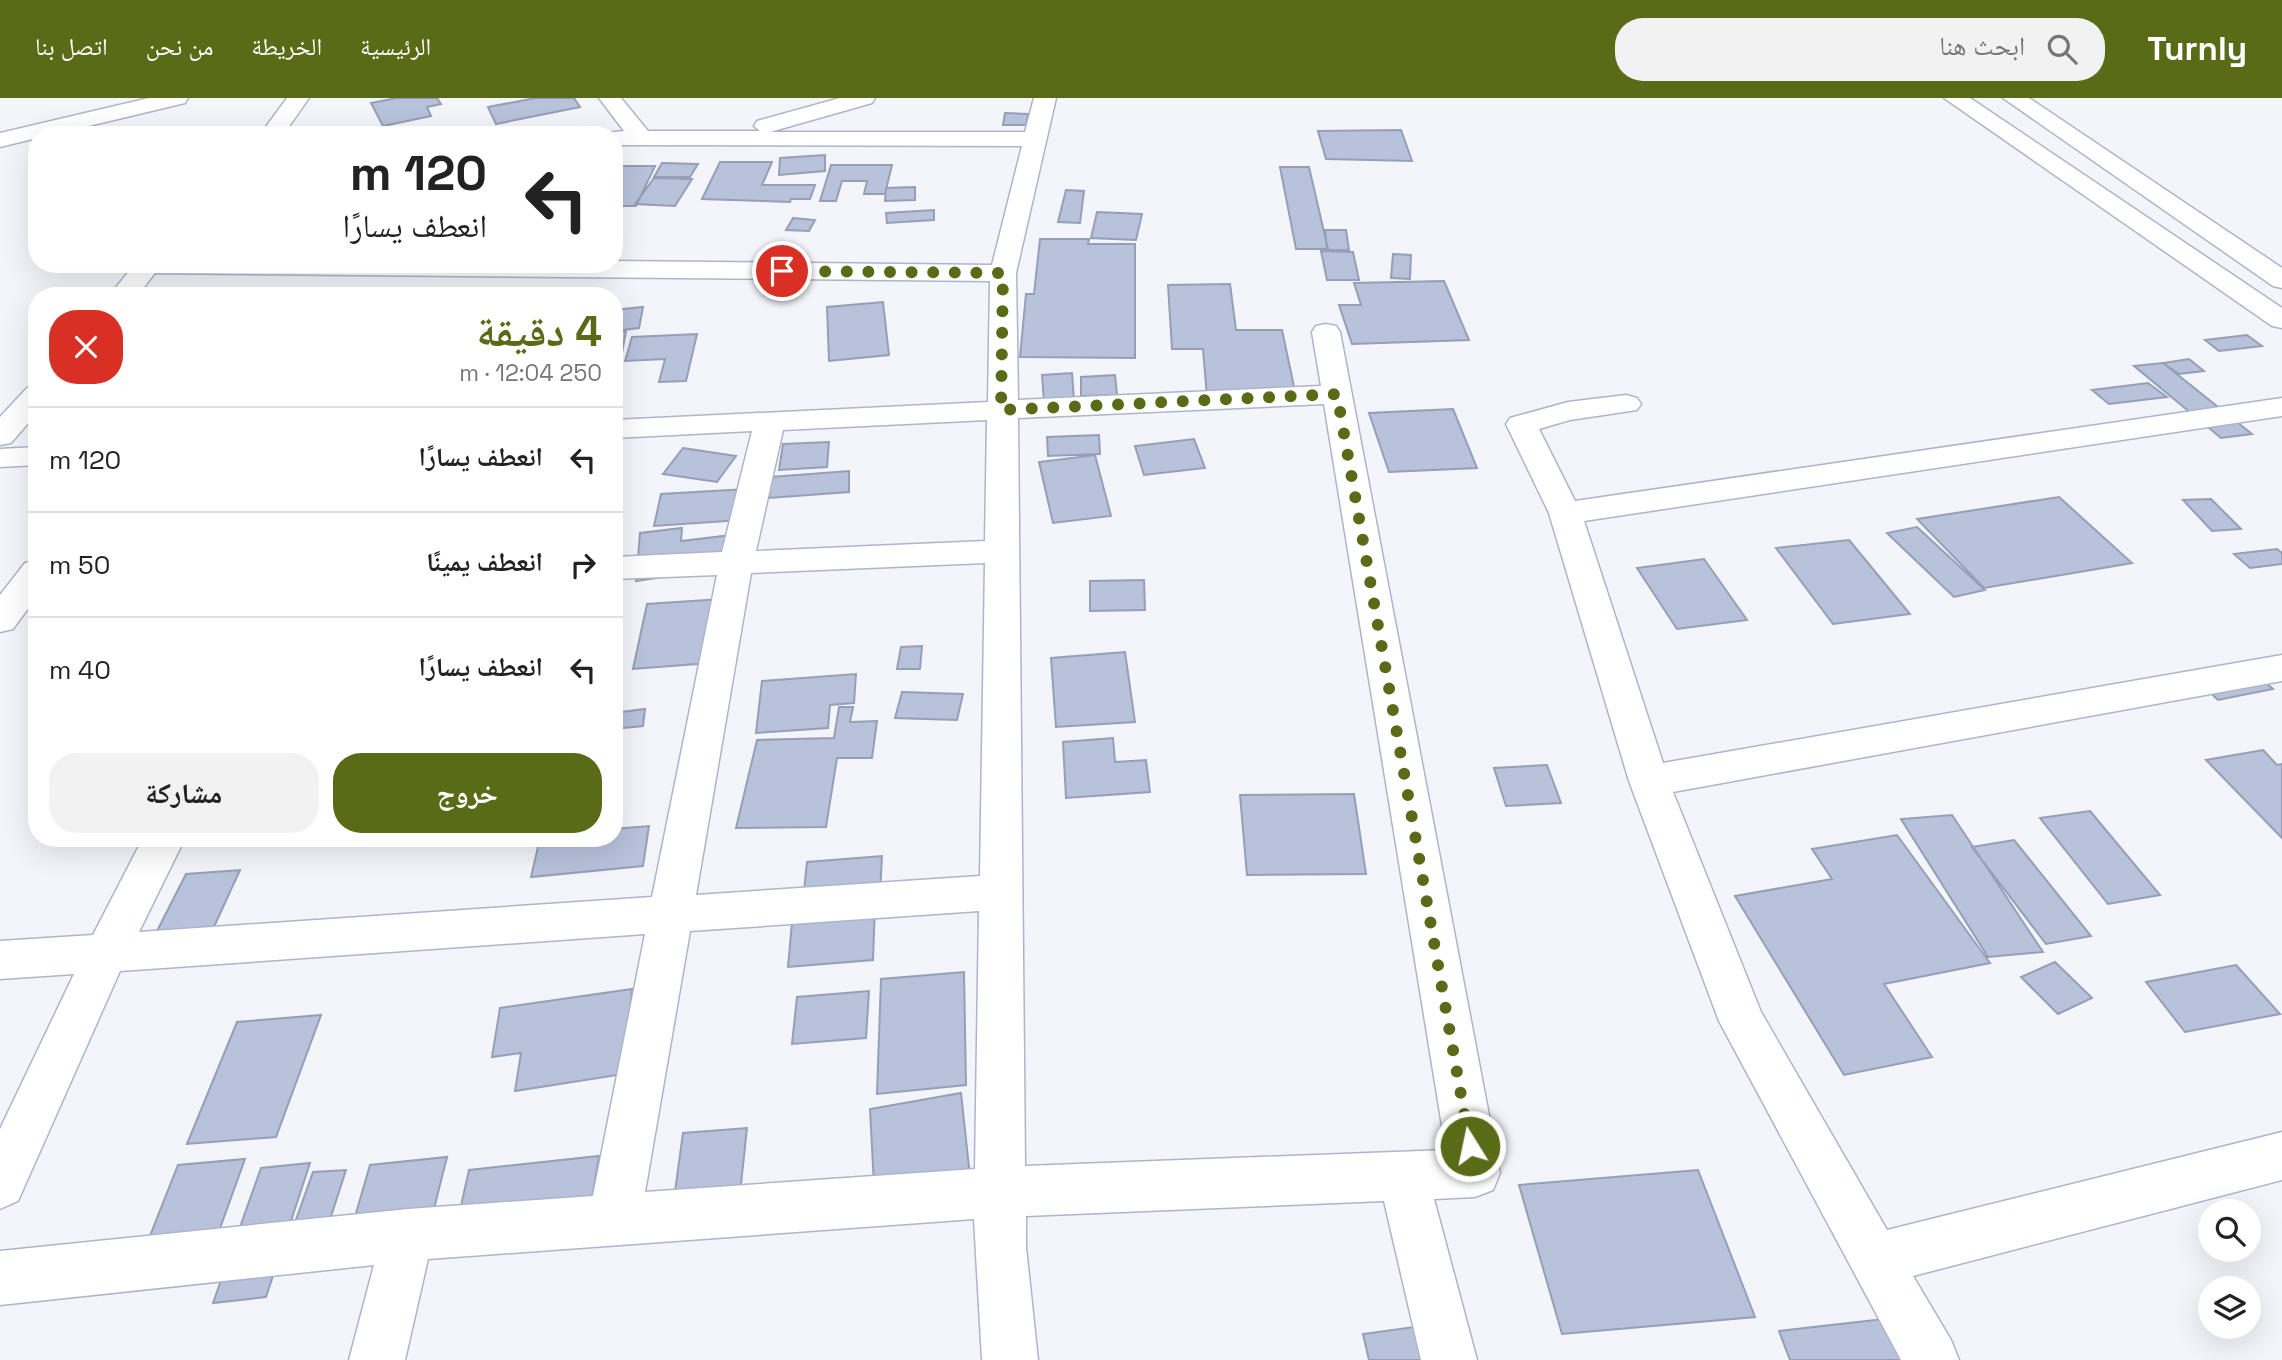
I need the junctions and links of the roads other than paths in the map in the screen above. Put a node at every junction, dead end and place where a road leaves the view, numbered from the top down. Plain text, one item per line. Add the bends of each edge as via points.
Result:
1 (177, 98) edge
2 (298, 98) edge
3 (610, 98) edge
4 (864, 98) edge
5 (1045, 98) edge
6 (1955, 98) edge
7 (2014, 98) edge
8 (140, 103) edge
9 (53, 126) edge
10 (278, 126) edge
11 (28, 133) edge
12 (623, 138) edge
13 (642, 138) junction
14 (723, 138) junction
15 (1035, 139) junction
16 (0, 140) edge
17 (623, 269) edge
18 (141, 273) edge
19 (1003, 273) junction
20 (2282, 280) edge
21 (130, 287) edge
22 (2282, 320) edge
23 (1326, 332) dead end
24 (1337, 394) junction
25 (28, 404) edge
26 (1626, 404) dead end
27 (2282, 407) edge
28 (1001, 410) junction
29 (770, 421) junction
30 (623, 429) edge
31 (0, 436) edge
32 (28, 456) edge
33 (0, 458) edge
34 (1565, 513) junction
35 (1001, 551) junction
36 (737, 563) junction
37 (623, 568) edge
38 (2282, 668) edge
39 (1649, 781) junction
40 (159, 847) edge
41 (1000, 892) junction
42 (673, 914) junction
43 (106, 953) junction
44 (0, 960) edge
45 (2282, 1156) edge
46 (1403, 1175) junction
47 (0, 1184) edge
48 (1000, 1192) junction
49 (614, 1220) junction
50 (408, 1235) junction
51 (1877, 1259) junction
52 (0, 1278) edge
53 (377, 1360) edge
54 (1010, 1360) edge
55 (1449, 1360) edge
56 (1931, 1360) edge

1 - 8 street
2 - 10 street
3 - 13 street
4 - 14 street
5 - 15 street
6 - 22 street
7 - 20 street
8 - 9 street
11 - 16 street
12 - 13 street
13 - 14 street
14 - 15 street
15 - 19 street
17 - 19 street
18 - 21 street
19 - 28 street
23 - 24 street
24 - 28 street
24 - 46 street via 1475,1172
25 - 31 street
26 - 34 street via 1568,411 1521,424
27 - 34 street
28 - 29 street
28 - 35 street
29 - 30 street
29 - 36 street
32 - 33 street
34 - 39 street
35 - 36 street
35 - 41 street
36 - 37 street
36 - 42 street
38 - 39 street
39 - 51 street via 1742,1021
40 - 43 street
41 - 42 street
41 - 48 street
42 - 43 street
42 - 49 street
43 - 44 street
43 - 47 street
45 - 51 street
46 - 48 street
46 - 55 street
48 - 49 street
48 - 54 street
49 - 50 street
50 - 52 street
50 - 53 street
51 - 56 street

